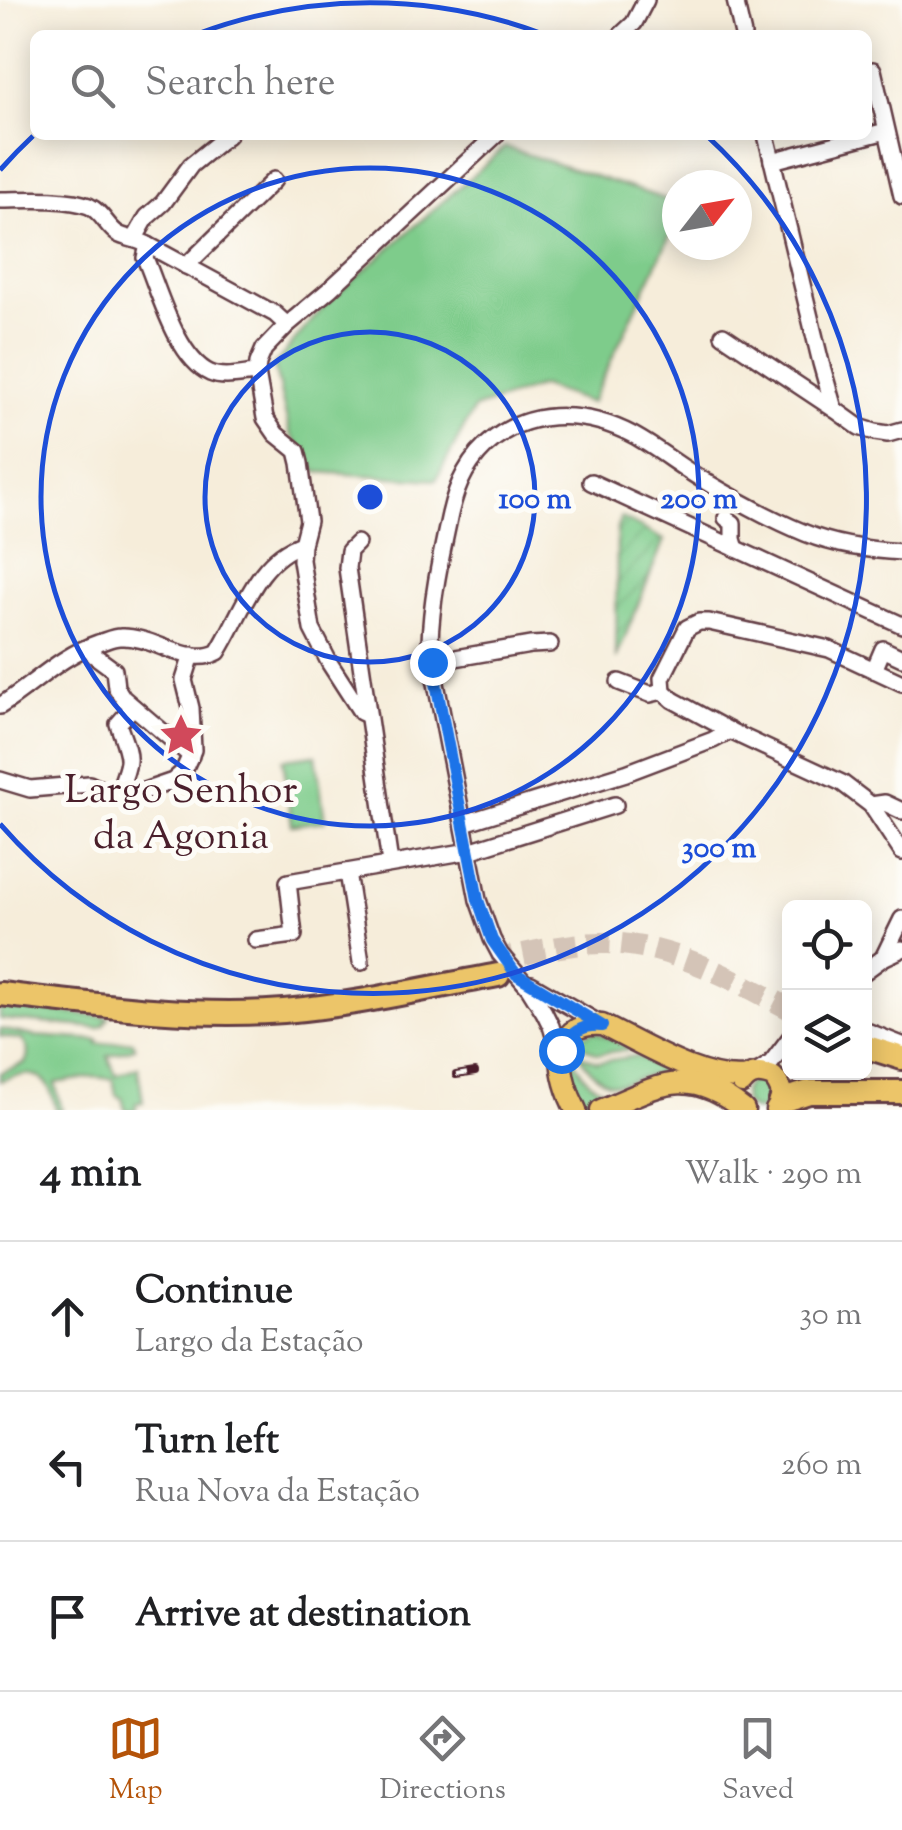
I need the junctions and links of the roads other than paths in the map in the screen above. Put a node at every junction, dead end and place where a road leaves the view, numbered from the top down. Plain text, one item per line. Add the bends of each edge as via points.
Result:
1 (646, 0) edge
2 (735, 0) edge
3 (626, 30) edge
4 (742, 30) edge
5 (873, 70) dead end
6 (886, 130) junction
7 (872, 134) edge
8 (222, 140) edge
9 (491, 140) edge
10 (767, 140) edge
11 (849, 140) edge
12 (772, 161) junction
13 (274, 180) dead end
14 (902, 196) edge
15 (0, 200) edge
16 (142, 241) junction
17 (186, 266) junction
18 (286, 326) junction
19 (723, 335) dead end
20 (820, 363) junction
21 (257, 373) junction
22 (796, 384) junction
23 (834, 409) junction
24 (902, 430) edge
25 (591, 482) dead end
26 (726, 518) dead end
27 (357, 543) dead end
28 (302, 544) junction
29 (736, 549) junction
30 (902, 552) edge
31 (902, 626) edge
32 (550, 644) dead end
33 (89, 646) junction
34 (192, 656) junction
35 (902, 658) edge
36 (432, 662) junction
37 (874, 670) junction
38 (618, 682) dead end
39 (902, 684) edge
40 (663, 692) junction
41 (3, 699) edge
42 (132, 708) junction
43 (368, 715) junction
44 (730, 731) junction
45 (192, 756) junction
46 (0, 780) edge
47 (118, 792) junction
48 (871, 804) junction
49 (615, 805) dead end
50 (902, 811) edge
51 (464, 824) junction
52 (469, 851) junction
53 (902, 852) edge
54 (390, 863) junction
55 (347, 872) junction
56 (902, 919) edge
57 (256, 940) dead end
58 (902, 949) edge
59 (883, 958) junction
60 (361, 962) dead end
61 (872, 966) edge
62 (501, 970) junction
63 (0, 979) edge
64 (0, 994) edge
65 (602, 1026) junction
66 (872, 1033) edge
67 (902, 1045) edge
68 (782, 1049) edge
69 (872, 1049) edge
70 (560, 1056) junction
71 (902, 1058) edge
72 (872, 1065) edge
73 (902, 1074) edge
74 (752, 1075) junction
75 (902, 1092) edge
76 (567, 1102) edge
77 (611, 1107) edge
78 (778, 1108) edge
79 (743, 1109) edge
80 (590, 1110) edge

1 - 3 street
2 - 4 street
5 - 6 street
6 - 7 street
6 - 14 street
8 - 16 street via 147,218
9 - 18 street
10 - 12 street
11 - 12 street
12 - 20 street
13 - 17 street
15 - 16 street via 87,206 120,235
16 - 17 street
16 - 21 street via 192,358 212,374
17 - 18 street
18 - 21 street via 264,349
19 - 22 street
20 - 22 street
20 - 23 street
21 - 28 street via 265,418 296,452 308,520
22 - 23 street
23 - 24 street via 859,427
25 - 29 street
26 - 29 street
27 - 43 street via 347,568
28 - 34 street via 287,548 262,573 218,652
28 - 43 street via 312,629
29 - 31 street
30 - 36 street via 805,533 607,424 541,418 494,438 460,480 432,617
32 - 36 street
33 - 34 street via 119,636
33 - 41 street
33 - 42 street via 114,670 116,687
34 - 45 street via 184,680 192,708
35 - 37 street via 882,648
36 - 51 street
37 - 39 street
37 - 40 street via 829,649 698,622 687,628 662,678
38 - 40 street
40 - 44 street
42 - 45 street
42 - 47 street via 118,724 130,754
43 - 54 street
44 - 48 street
44 - 51 street via 626,773
45 - 47 street via 173,781
46 - 47 street via 30,789 88,784
48 - 50 street
48 - 53 street
49 - 52 street
51 - 52 street
52 - 54 street
52 - 62 street
54 - 55 street
55 - 57 street via 288,882 294,934
55 - 60 street
56 - 59 street
58 - 59 street
59 - 61 street
62 - 63 highway via 227,998
62 - 64 highway via 334,1005 240,1013
62 - 65 street
62 - 70 street via 544,1012
65 - 70 main road via 572,1034
65 - 74 main road via 692,1069 720,1077
66 - 67 street
68 - 74 street
69 - 71 highway
70 - 76 main road
72 - 73 highway
74 - 78 main road via 773,1077 782,1092
74 - 79 main road via 738,1095
75 - 78 highway via 808,1092
76 - 80 main road
77 - 79 main road via 658,1085 687,1082

